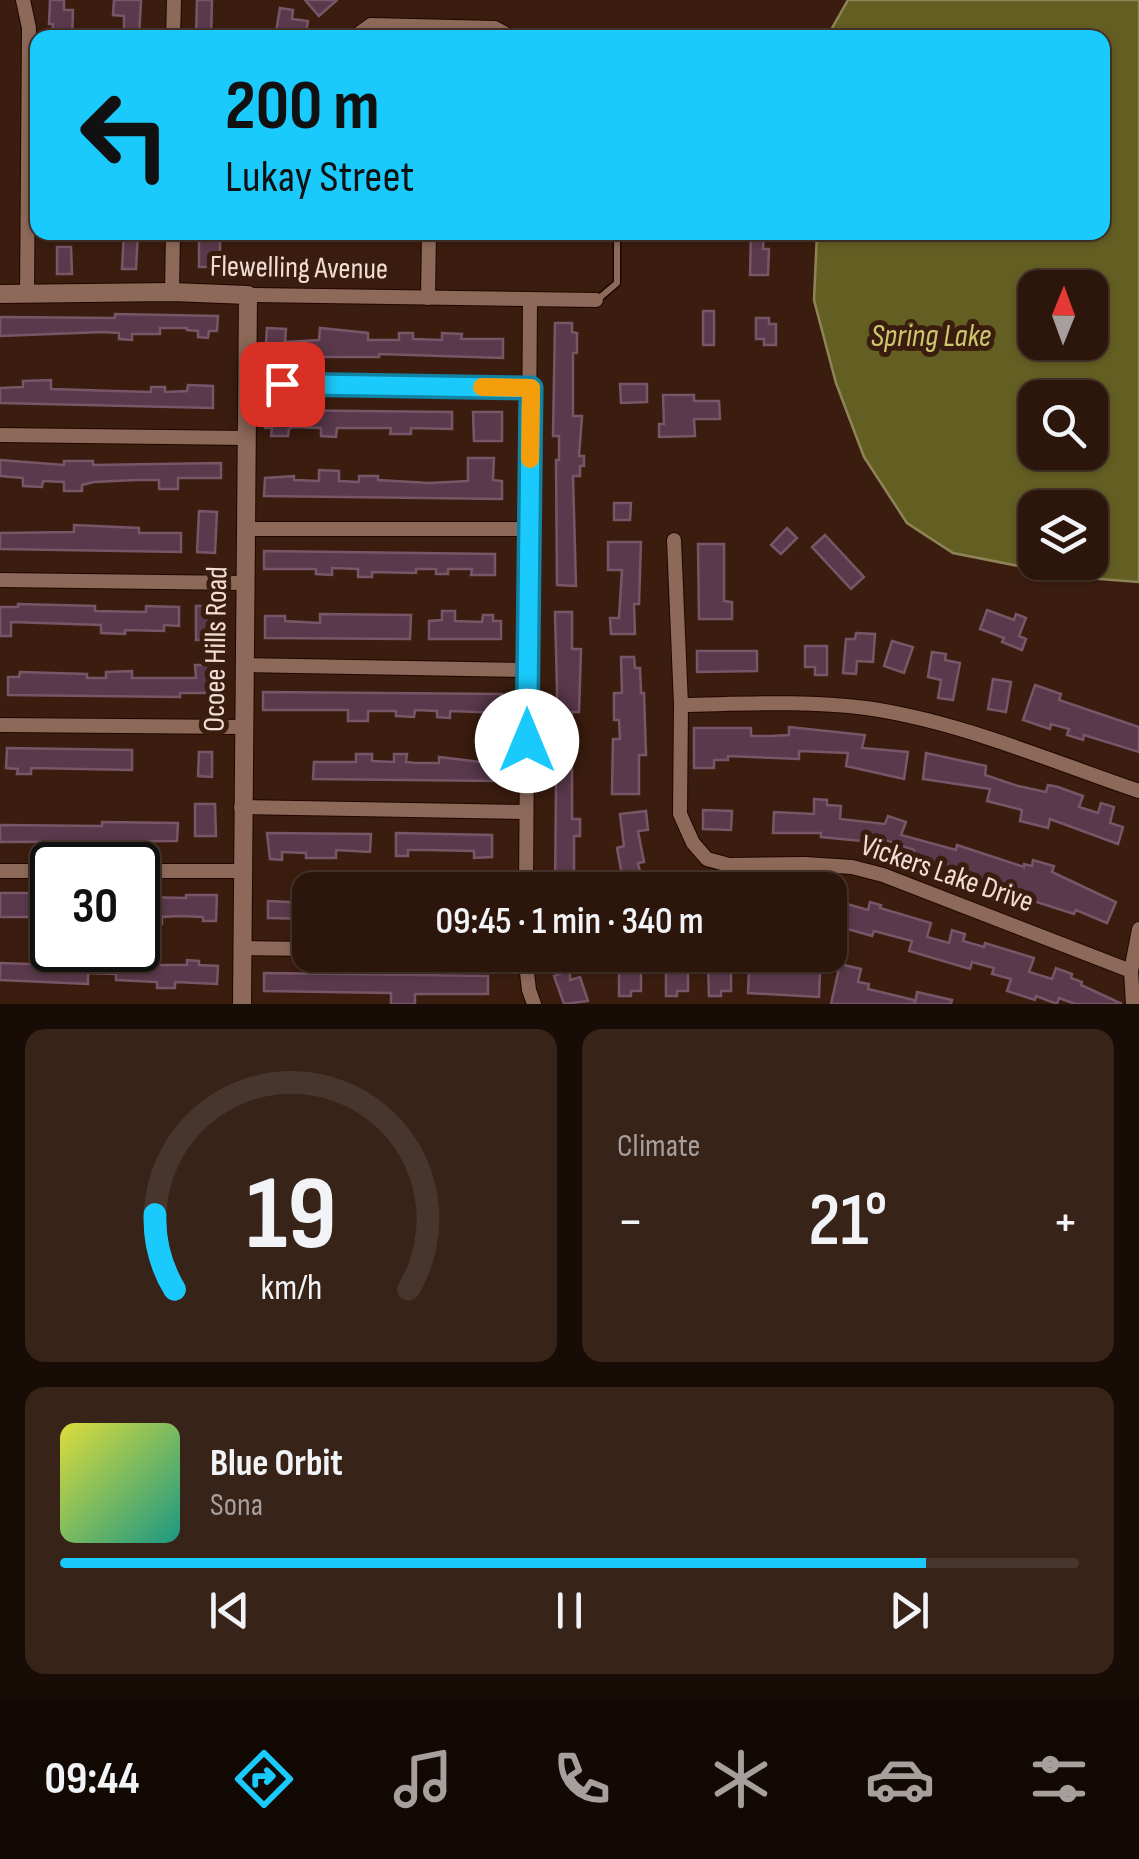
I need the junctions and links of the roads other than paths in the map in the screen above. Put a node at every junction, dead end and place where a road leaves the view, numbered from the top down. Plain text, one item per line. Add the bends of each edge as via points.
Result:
1 (23, 0) edge
2 (174, 0) edge
3 (174, 30) edge
4 (364, 30) edge
5 (499, 30) edge
6 (173, 240) edge
7 (429, 240) edge
8 (617, 240) edge
9 (172, 292) junction
10 (0, 294) edge
11 (27, 294) junction
12 (248, 295) junction
13 (428, 298) junction
14 (530, 299) junction
15 (596, 300) joint
16 (247, 384) junction
17 (531, 388) junction
18 (0, 435) edge
19 (247, 438) junction
20 (245, 529) junction
21 (529, 529) junction
22 (674, 540) dead end
23 (0, 580) edge
24 (244, 583) junction
25 (244, 666) junction
26 (528, 670) junction
27 (680, 705) junction
28 (0, 725) edge
29 (243, 727) junction
30 (1139, 791) edge
31 (242, 807) junction
32 (526, 812) junction
33 (0, 871) edge
34 (30, 871) edge
35 (160, 871) edge
36 (242, 871) junction
37 (526, 872) edge
38 (1139, 929) edge
39 (243, 948) junction
40 (292, 948) edge
41 (1131, 970) junction
42 (527, 972) edge
43 (242, 1004) edge
44 (534, 1004) edge
45 (1133, 1004) edge

1 - 11 street via 29,28
2 - 3 street
4 - 5 street
6 - 9 street
7 - 13 street
8 - 15 lane via 617,283
9 - 11 street, Flewelling Avenue
9 - 12 street, Flewelling Avenue
10 - 11 street, Flewelling Avenue
12 - 13 street, Flewelling Avenue
12 - 16 street, Ocoee Hills Road
13 - 14 street, Flewelling Avenue
14 - 15 street, Flewelling Avenue
14 - 17 street
16 - 17 street
16 - 19 street, Ocoee Hills Road
17 - 21 street
18 - 19 street
19 - 20 street, Ocoee Hills Road
20 - 21 street
20 - 24 street, Ocoee Hills Road
21 - 26 street
22 - 27 street, Vickers Lake Drive
23 - 24 street
24 - 25 street, Ocoee Hills Road
25 - 26 street
25 - 29 street, Ocoee Hills Road
26 - 32 street
27 - 30 street via 867,708 932,722
27 - 41 street, Vickers Lake Drive via 680,814 707,859 883,875
28 - 29 street
29 - 31 street, Ocoee Hills Road
31 - 32 street
31 - 36 street, Ocoee Hills Road
32 - 37 street
33 - 34 street
35 - 36 street
36 - 39 street, Ocoee Hills Road
38 - 41 street
39 - 40 street
39 - 43 street, Ocoee Hills Road
41 - 45 street
42 - 44 street

